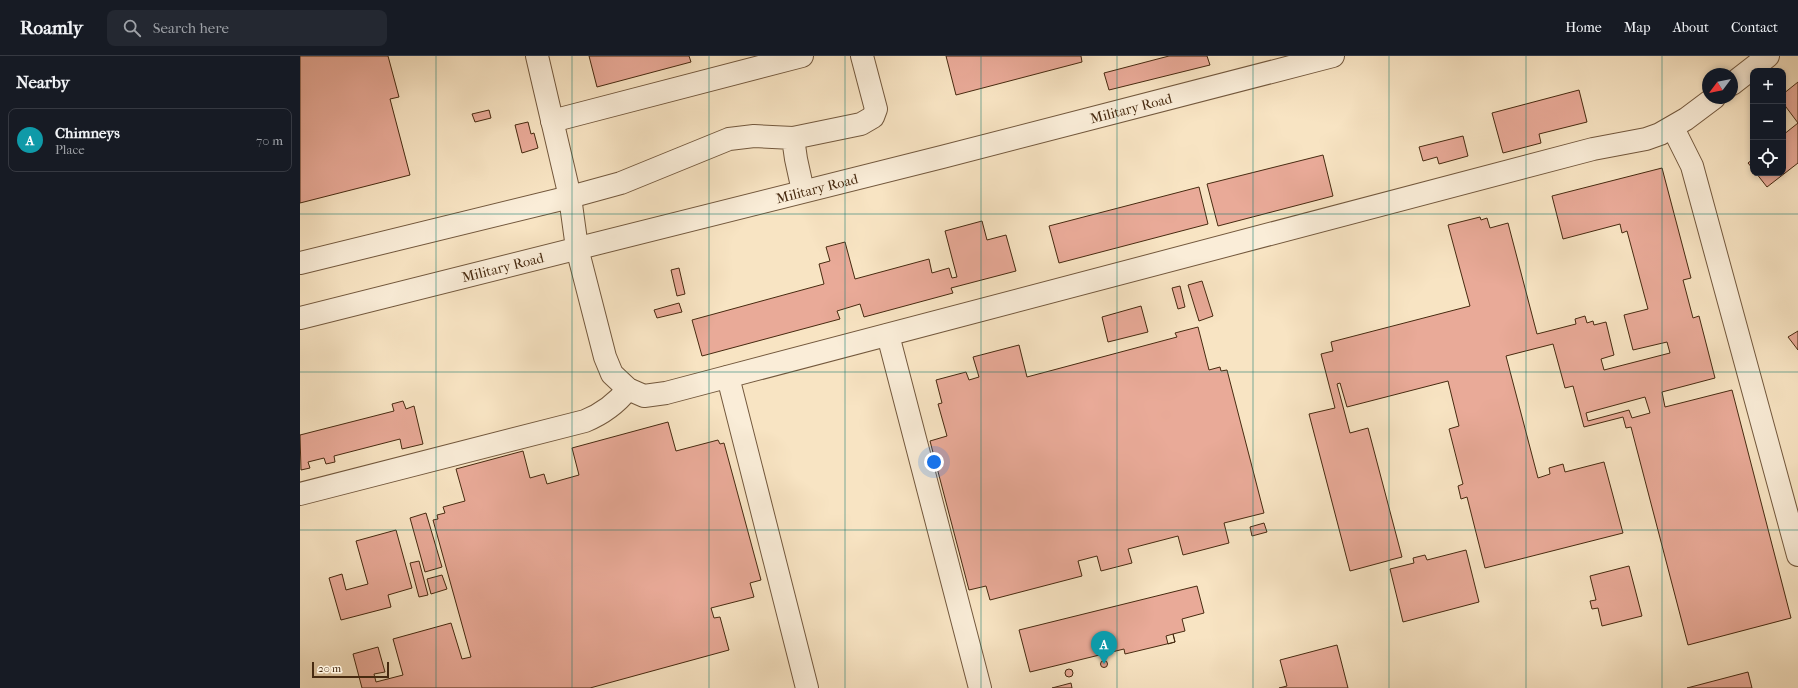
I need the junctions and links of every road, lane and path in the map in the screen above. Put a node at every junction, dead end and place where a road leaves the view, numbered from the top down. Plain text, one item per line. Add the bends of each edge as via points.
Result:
1 (537, 56) edge
2 (802, 56) edge
3 (862, 56) edge
4 (1333, 56) edge
5 (1768, 56) edge
6 (1738, 79) edge
7 (1706, 104) edge
8 (552, 121) junction
9 (1672, 128) junction
10 (793, 138) junction
11 (803, 191) junction
12 (570, 197) junction
13 (577, 248) junction
14 (300, 263) edge
15 (300, 318) edge
16 (888, 335) junction
17 (728, 377) junction
18 (628, 389) junction
19 (300, 494) edge
20 (1798, 555) edge
21 (807, 688) edge
22 (980, 688) edge

1 - 8 street
2 - 8 street
3 - 10 street via 876,109 873,117 861,124
4 - 11 street, Military Road
5 - 6 street
7 - 9 street
8 - 12 street
9 - 16 street via 1646,139 1593,149
9 - 20 street via 1692,166
10 - 11 street
10 - 12 street via 754,136 730,139 636,177
11 - 13 street, Military Road
12 - 13 street
12 - 14 street
13 - 15 street, Military Road
13 - 18 street via 604,357 616,379
16 - 17 street
16 - 22 street
17 - 18 street via 655,396 644,396
17 - 21 street
18 - 19 street via 607,410 584,421

